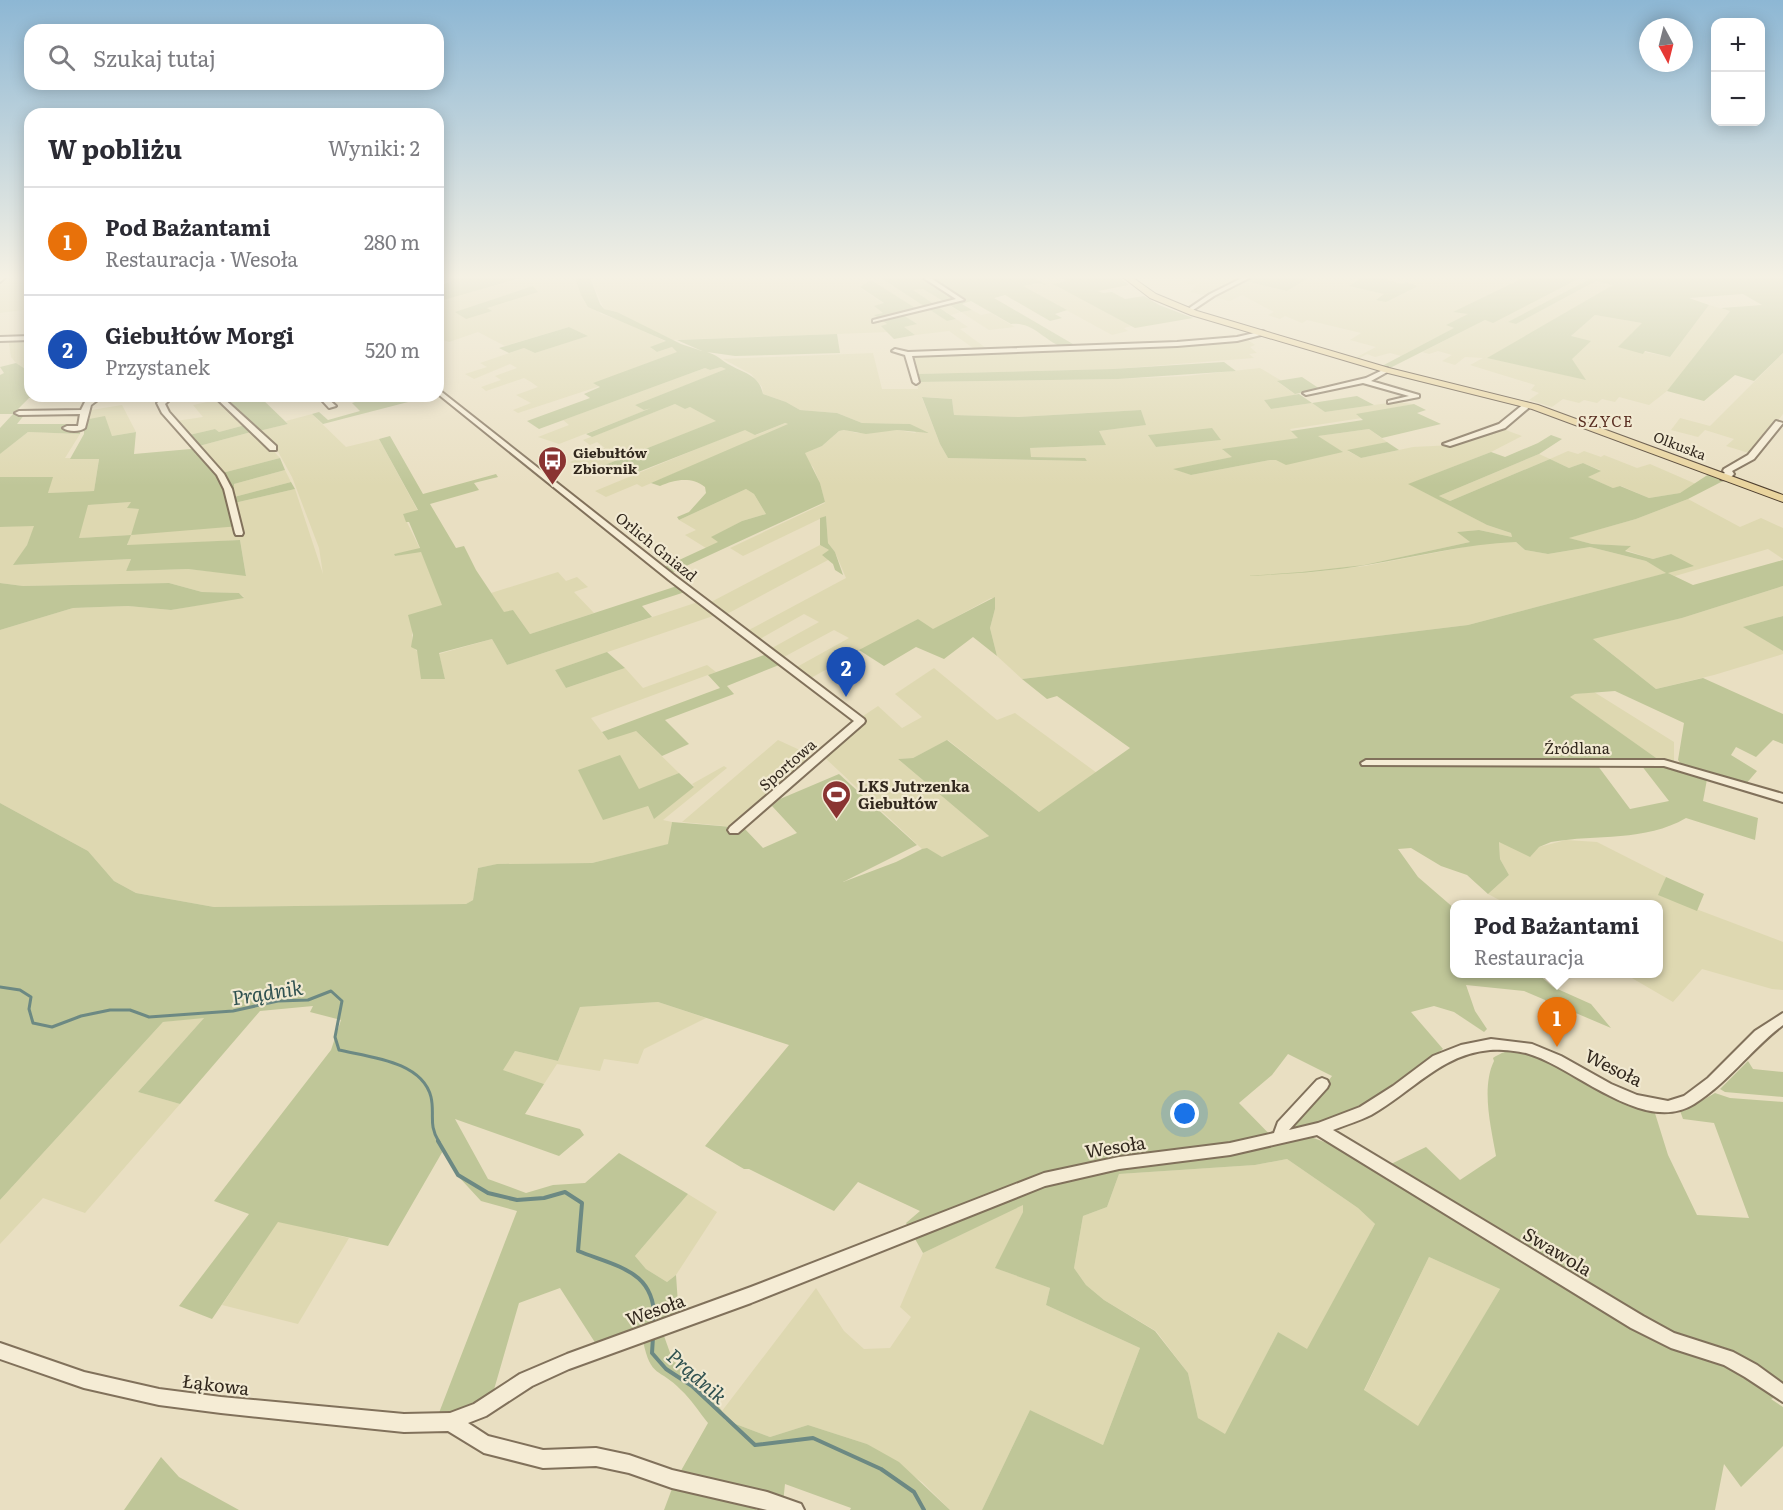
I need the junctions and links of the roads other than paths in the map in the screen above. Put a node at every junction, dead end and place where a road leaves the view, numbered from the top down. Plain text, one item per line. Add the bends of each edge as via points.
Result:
1 (1131, 345) edge
2 (1305, 345) edge
3 (895, 351) dead end
4 (907, 354) junction
5 (1387, 370) junction
6 (1363, 381) junction
7 (916, 382) dead end
8 (1306, 393) dead end
9 (444, 396) edge
10 (91, 402) edge
11 (162, 402) edge
12 (223, 402) edge
13 (328, 402) edge
14 (1390, 402) dead end
15 (1528, 405) junction
16 (332, 406) dead end
17 (82, 412) junction
18 (19, 413) dead end
19 (1779, 423) dead end
20 (67, 428) dead end
21 (1448, 444) dead end
22 (273, 448) dead end
23 (1724, 477) junction
24 (1783, 499) edge
25 (239, 533) dead end
26 (860, 721) joint
27 (1365, 763) dead end
28 (1783, 798) edge
29 (734, 830) dead end
30 (1783, 1018) edge
31 (1322, 1084) dead end
32 (1319, 1129) junction
33 (1280, 1138) junction
34 (0, 1352) edge
35 (1783, 1394) edge
36 (442, 1422) junction
37 (795, 1510) edge

1 - 4 street
2 - 5 main road, Olkuska
3 - 4 street
4 - 7 street
5 - 6 street
5 - 15 main road, Olkuska
6 - 8 street
6 - 14 street via 1416,395
9 - 26 street, Orlich Gniazd via 669,576
10 - 17 street
11 - 25 street via 166,413 220,474 228,489
12 - 22 street
13 - 16 street
15 - 21 street via 1502,426
15 - 23 main road, Olkuska
17 - 18 street
17 - 20 street via 81,428
19 - 23 street via 1751,457 1731,468
23 - 24 main road, Olkuska
26 - 29 street, Sportowa
27 - 28 street, Źródlana via 1664,762
30 - 32 street, Wesoła via 1713,1082 1688,1101 1668,1107 1635,1101 1527,1048 1491,1044 1438,1060 1365,1111
31 - 33 street via 1283,1126
32 - 33 street, Wesoła
32 - 35 street, Swawola via 1637,1322 1671,1340 1727,1359
33 - 36 street, Wesoła via 1230,1149 1119,1163 1044,1180 567,1362 526,1380 480,1410
34 - 36 street, Łąkowa via 84,1380 159,1397 275,1411
36 - 37 street via 484,1444 543,1459 607,1459

